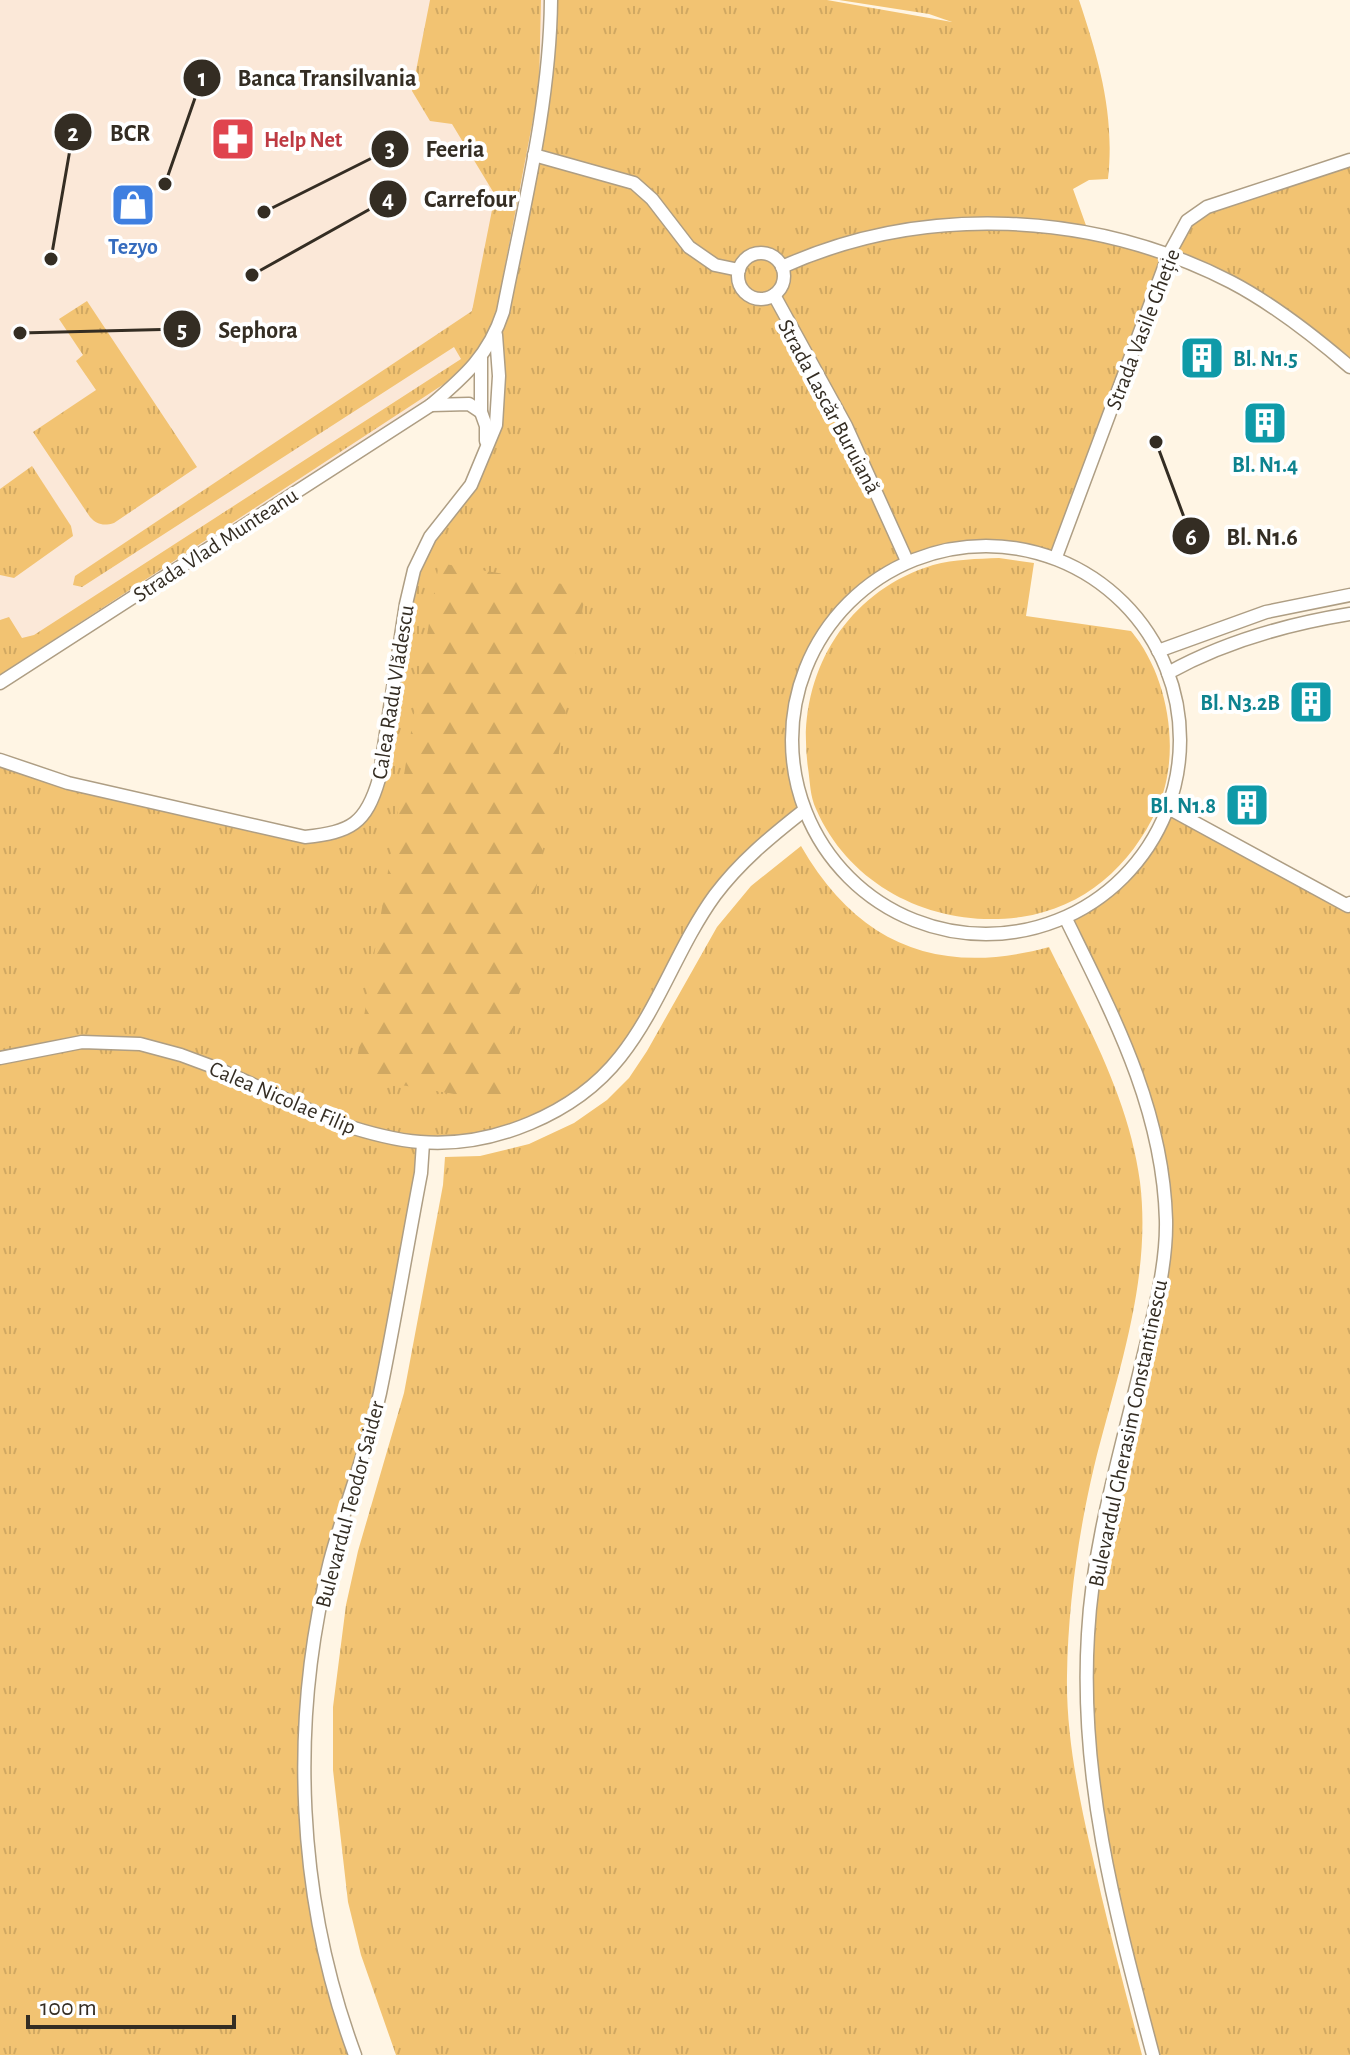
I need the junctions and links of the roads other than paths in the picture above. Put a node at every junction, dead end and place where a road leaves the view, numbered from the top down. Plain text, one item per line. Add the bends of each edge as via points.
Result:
1 (551, 0) edge
2 (534, 155) junction
3 (1350, 160) edge
4 (1169, 254) junction
5 (782, 267) junction
6 (739, 270) junction
7 (774, 295) junction
8 (496, 335) junction
9 (481, 358) junction
10 (1350, 367) edge
11 (461, 380) junction
12 (480, 382) junction
13 (431, 405) junction
14 (498, 406) junction
15 (481, 412) junction
16 (487, 448) junction
17 (1056, 557) junction
18 (907, 561) junction
19 (1350, 595) edge
20 (1350, 614) edge
21 (1158, 651) junction
22 (1168, 673) junction
23 (0, 683) edge
24 (0, 760) edge
25 (1170, 809) junction
26 (802, 812) junction
27 (1350, 903) edge
28 (1066, 919) junction
29 (0, 1058) edge
30 (423, 1143) junction
31 (355, 2055) edge
32 (1153, 2055) edge

1 - 2 street, Calea Radu Vlădescu
2 - 6 street via 634,183 689,247 715,265
2 - 8 street, Calea Radu Vlădescu
3 - 4 street, Strada Vasile Gheție via 1207,207 1187,221
4 - 5 street via 1088,231 963,223 856,242
4 - 10 street via 1234,283
4 - 17 street, Strada Vasile Gheție
5 - 6 street via 776,259 758,254 748,257
5 - 7 street via 784,280
6 - 7 street via 740,285 750,296
7 - 18 street, Strada Lascăr Buruiană via 846,426
8 - 9 street, Calea Radu Vlădescu
8 - 14 street, Calea Radu Vlădescu
9 - 11 street, Calea Radu Vlădescu
9 - 12 street
11 - 12 street
11 - 13 street, Calea Radu Vlădescu
12 - 14 street
12 - 15 street
13 - 15 street via 469,404
13 - 23 street, Strada Vlad Munteanu
14 - 16 street, Calea Radu Vlădescu
15 - 16 street
16 - 24 street, Calea Radu Vlădescu via 471,485 430,537 414,570 379,779 372,804 348,828 305,837 68,783
17 - 18 street via 999,546 949,549
17 - 21 street via 1111,591
18 - 26 street via 847,603 821,634 802,671 791,746
19 - 21 street via 1266,612
20 - 22 street via 1275,630 1207,653
21 - 22 street
22 - 25 street via 1179,718 1180,758
25 - 27 street
25 - 28 street via 1133,869 1097,902
26 - 28 street via 838,866 913,918 974,933
26 - 30 street, Calea Nicolae Filip via 749,854 712,898 638,1031 595,1082 561,1107 512,1129
28 - 32 street, Bulevardul Gherasim Constantinescu via 1142,1084 1162,1170 1166,1222 1152,1322 1097,1556 1085,1698 1099,1828
29 - 30 street, Calea Nicolae Filip via 82,1042 140,1044 216,1068 338,1123
30 - 31 street, Bulevardul Teodor Saider via 379,1394 318,1620 305,1728 304,1795 320,1936

